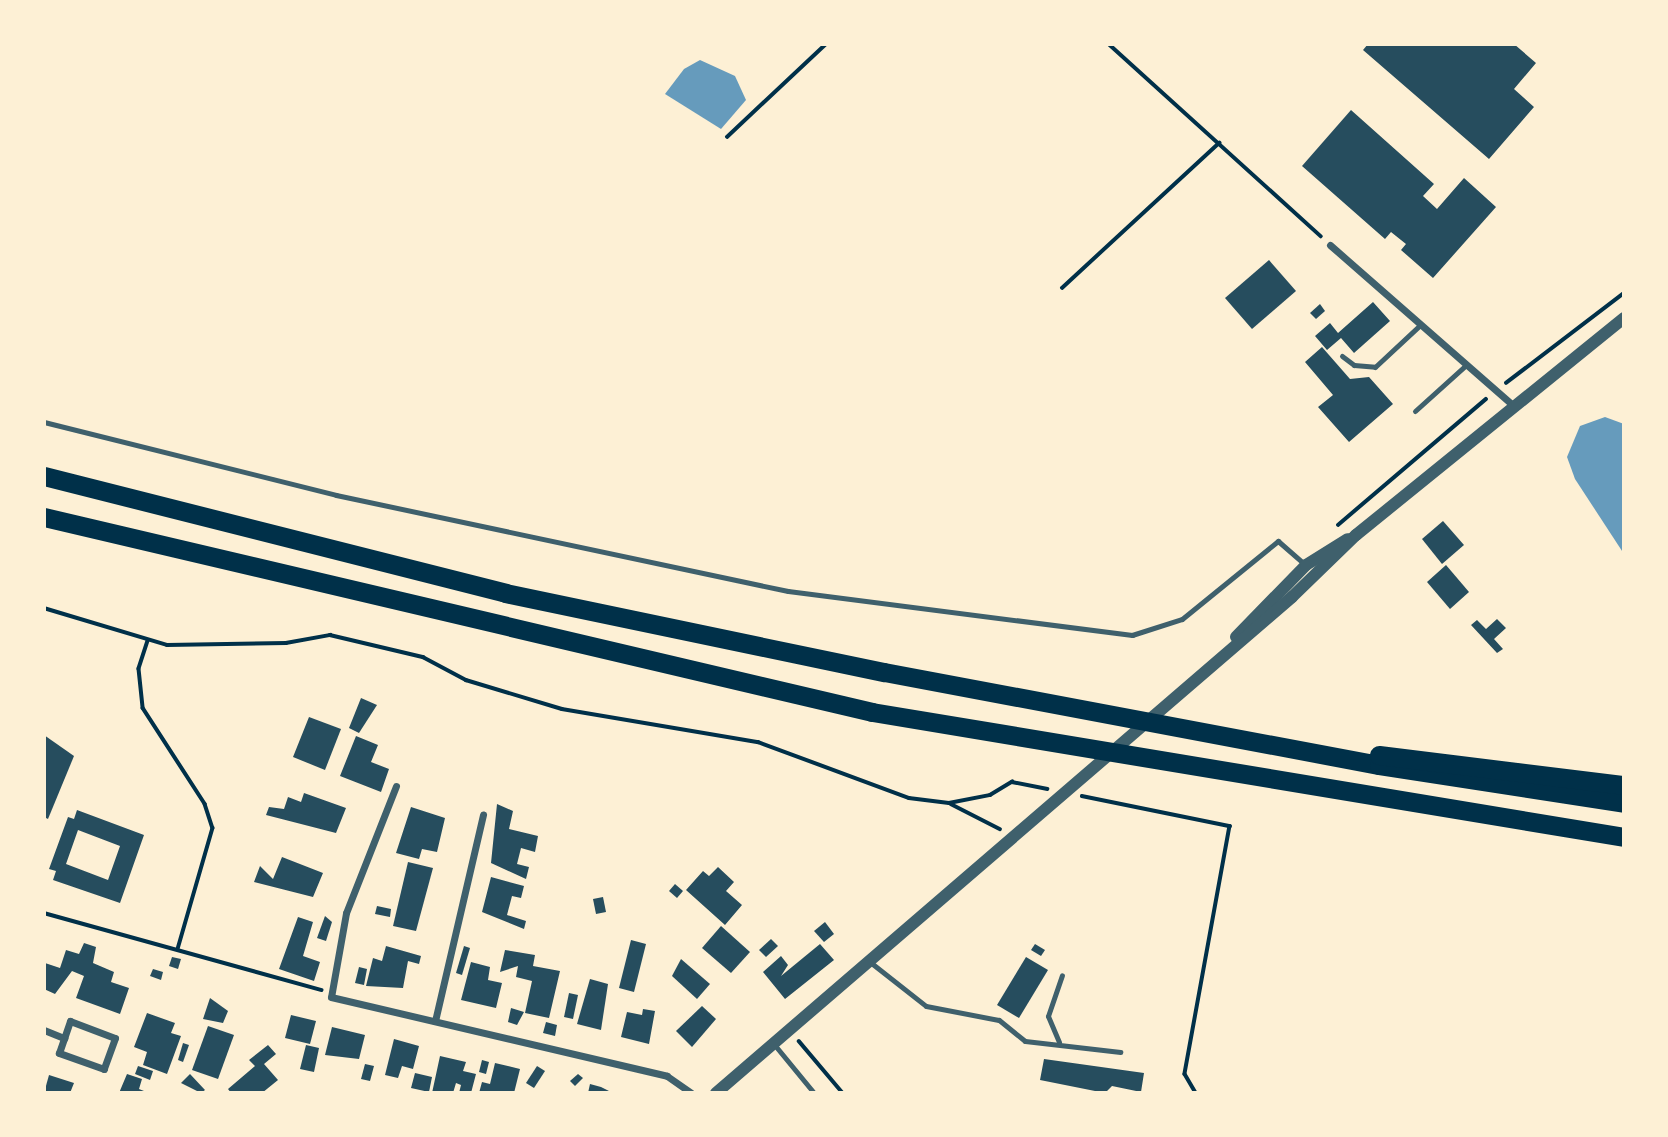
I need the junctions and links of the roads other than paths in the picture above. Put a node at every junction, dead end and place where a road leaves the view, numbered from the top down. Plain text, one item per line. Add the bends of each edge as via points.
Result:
1 (1330, 245) road end
2 (1624, 318) edge
3 (1419, 326) junction
4 (1342, 356) dead end
5 (1465, 366) junction
6 (1515, 407) junction
7 (1415, 411) dead end
8 (44, 422) edge
9 (44, 476) edge
10 (44, 517) edge
11 (1356, 535) junction
12 (1306, 565) junction
13 (1230, 645) junction
14 (1313, 753) junction
15 (1624, 785) edge
16 (396, 786) dead end
17 (1624, 803) edge
18 (483, 814) dead end
19 (1621, 837) edge
20 (868, 960) junction
21 (1062, 975) dead end
22 (435, 1021) junction
23 (44, 1030) edge
24 (64, 1038) junction
25 (1059, 1042) junction
26 (773, 1043) junction
27 (1120, 1052) dead end
28 (691, 1093) edge
29 (716, 1093) edge
30 (814, 1093) edge

1 - 3 street
2 - 6 street
3 - 4 lane via 1375,367 1354,365
3 - 5 street
5 - 6 street
5 - 7 lane
6 - 11 street
8 - 12 lane via 336,495 788,591 1132,635 1182,619 1278,541
9 - 14 highway via 505,593
10 - 19 highway via 872,712
11 - 12 street
11 - 13 street via 1306,585
12 - 13 street
13 - 20 street
14 - 15 highway via 1412,755
14 - 17 highway
16 - 22 street via 346,914 331,997
18 - 22 street
20 - 25 lane via 926,1006 999,1020 1025,1041
20 - 26 street
21 - 25 lane via 1048,1016
22 - 28 street via 667,1076
23 - 24 street
24 - 24 street via 59,1052 104,1069 115,1038 70,1021
25 - 27 lane
26 - 29 street
26 - 30 lane

